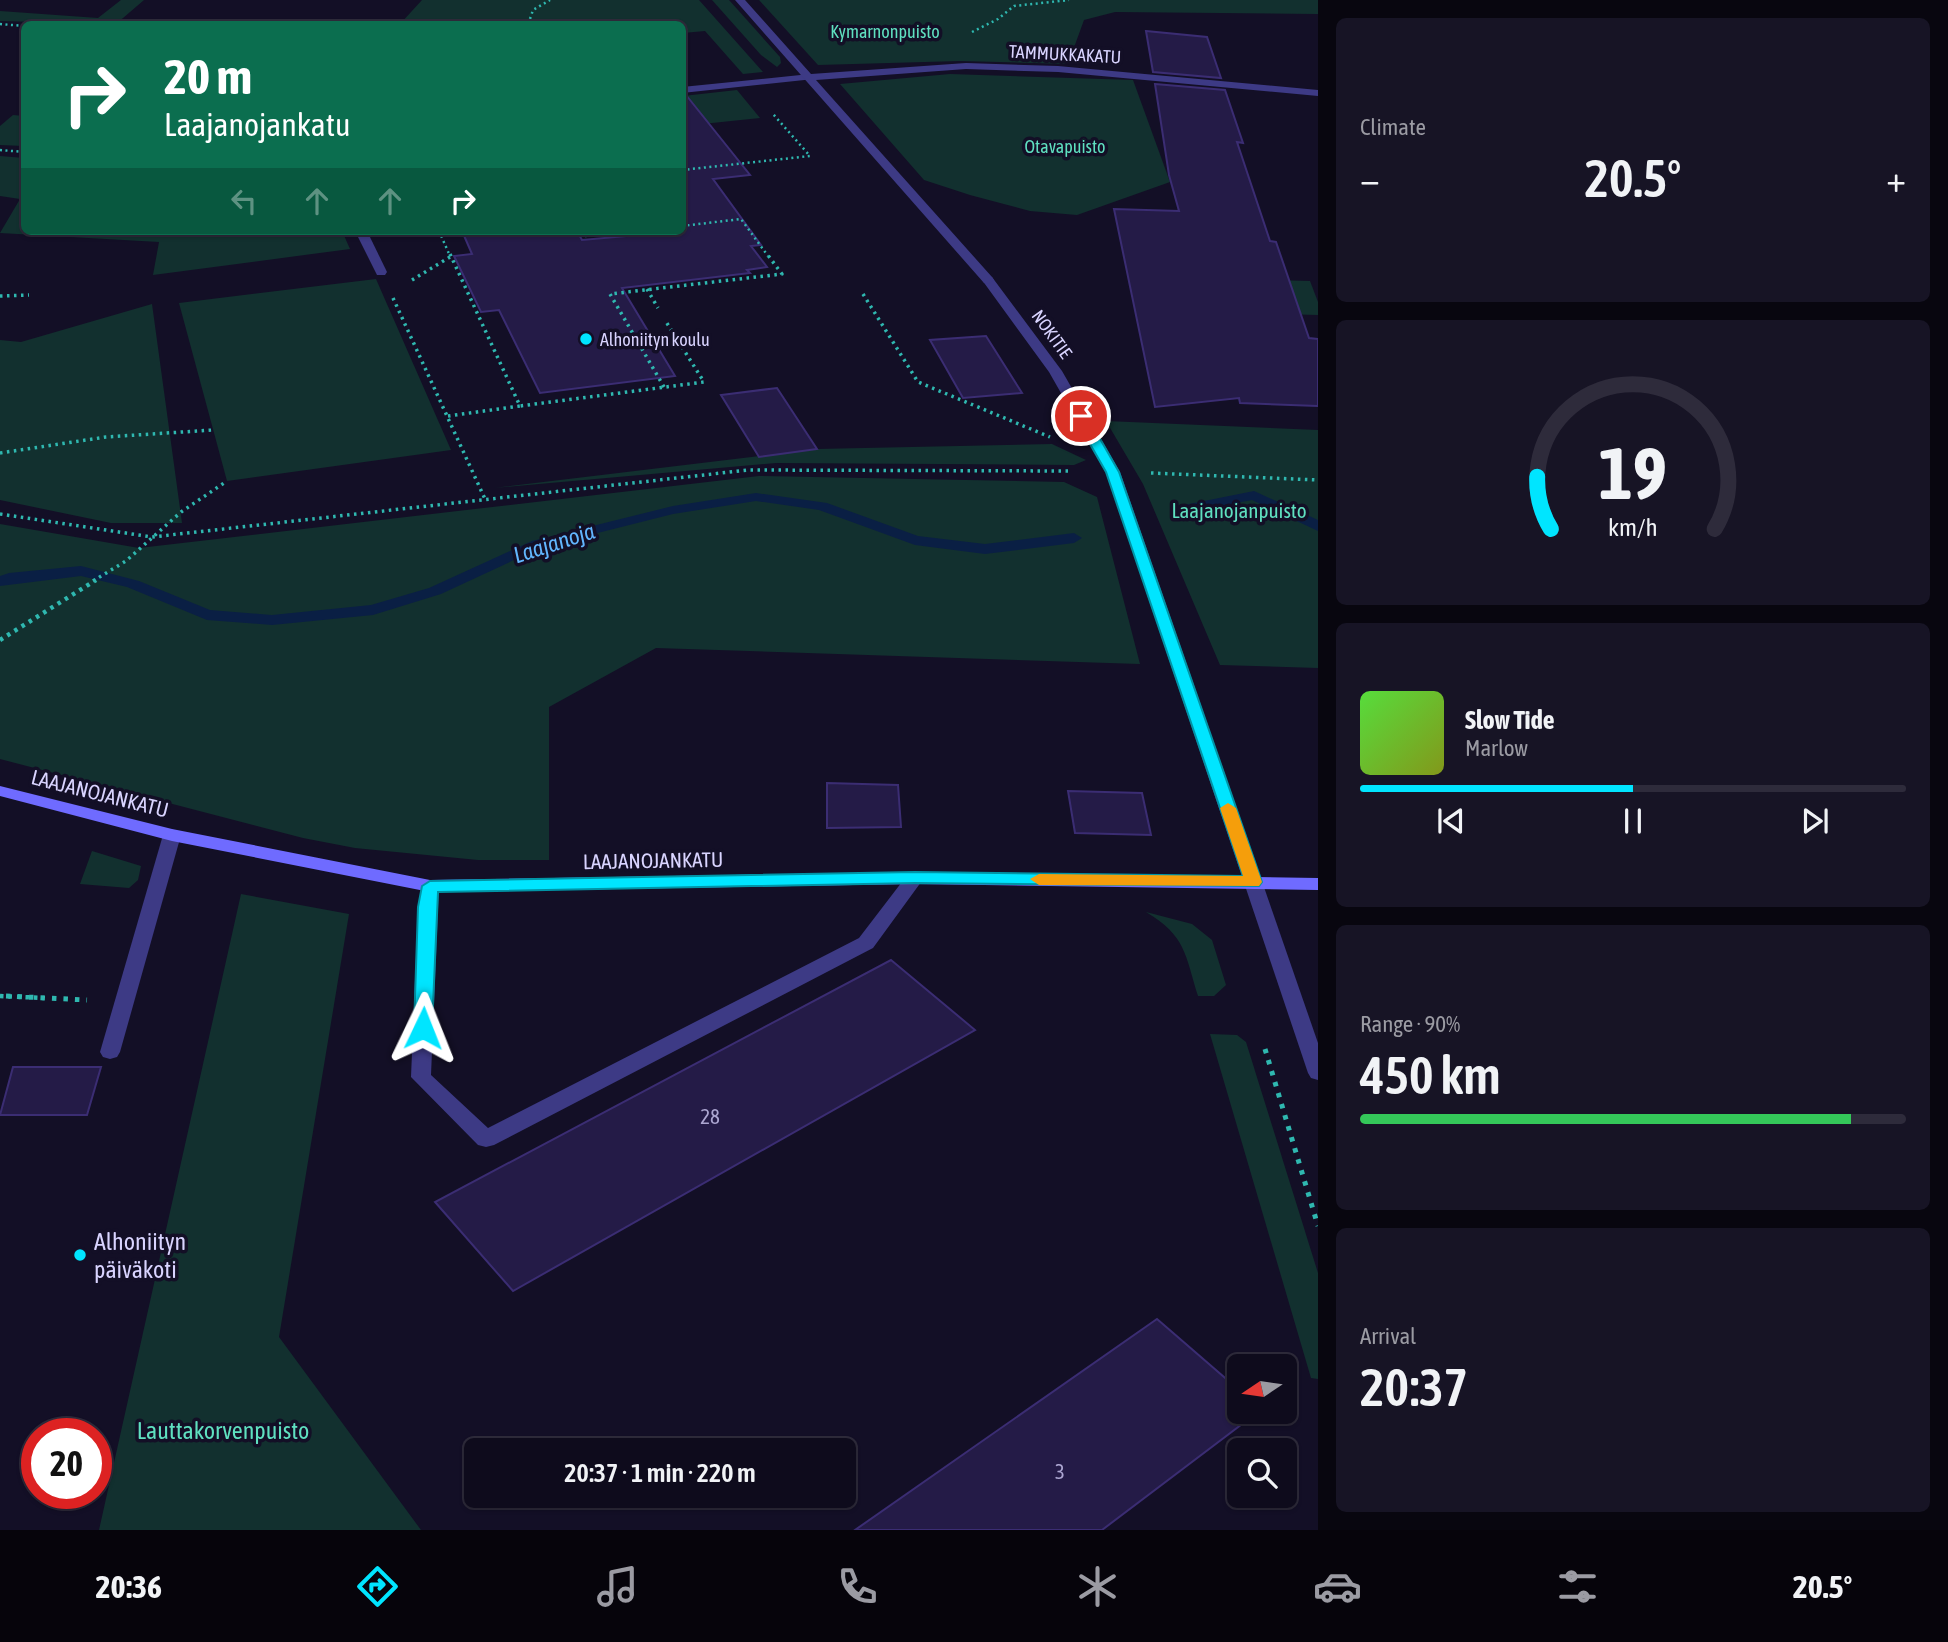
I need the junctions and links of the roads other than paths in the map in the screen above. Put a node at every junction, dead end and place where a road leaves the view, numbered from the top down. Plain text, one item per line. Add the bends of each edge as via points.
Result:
1 (740, 0) edge
2 (810, 77) junction
3 (686, 90) edge
4 (1318, 93) edge
5 (363, 235) edge
6 (381, 272) road end
7 (0, 791) edge
8 (172, 835) junction
9 (915, 878) junction
10 (1253, 882) junction
11 (1318, 884) edge
12 (430, 886) junction
13 (110, 1052) dead end
14 (1318, 1073) edge

1 - 2 street, NOKITIE
2 - 3 street, TAMMUKKAKATU
2 - 4 street, TAMMUKKAKATU via 966,66 1058,69
2 - 10 street, NOKITIE via 988,280 1055,371 1109,466
5 - 6 street
7 - 8 street, LAAJANOJANKATU
8 - 12 street, LAAJANOJANKATU
8 - 13 street
9 - 10 street, LAAJANOJANKATU
9 - 12 street, LAAJANOJANKATU
9 - 12 street via 866,943 486,1139 421,1077
10 - 11 street, LAAJANOJANKATU
10 - 14 street, NOKITIE

